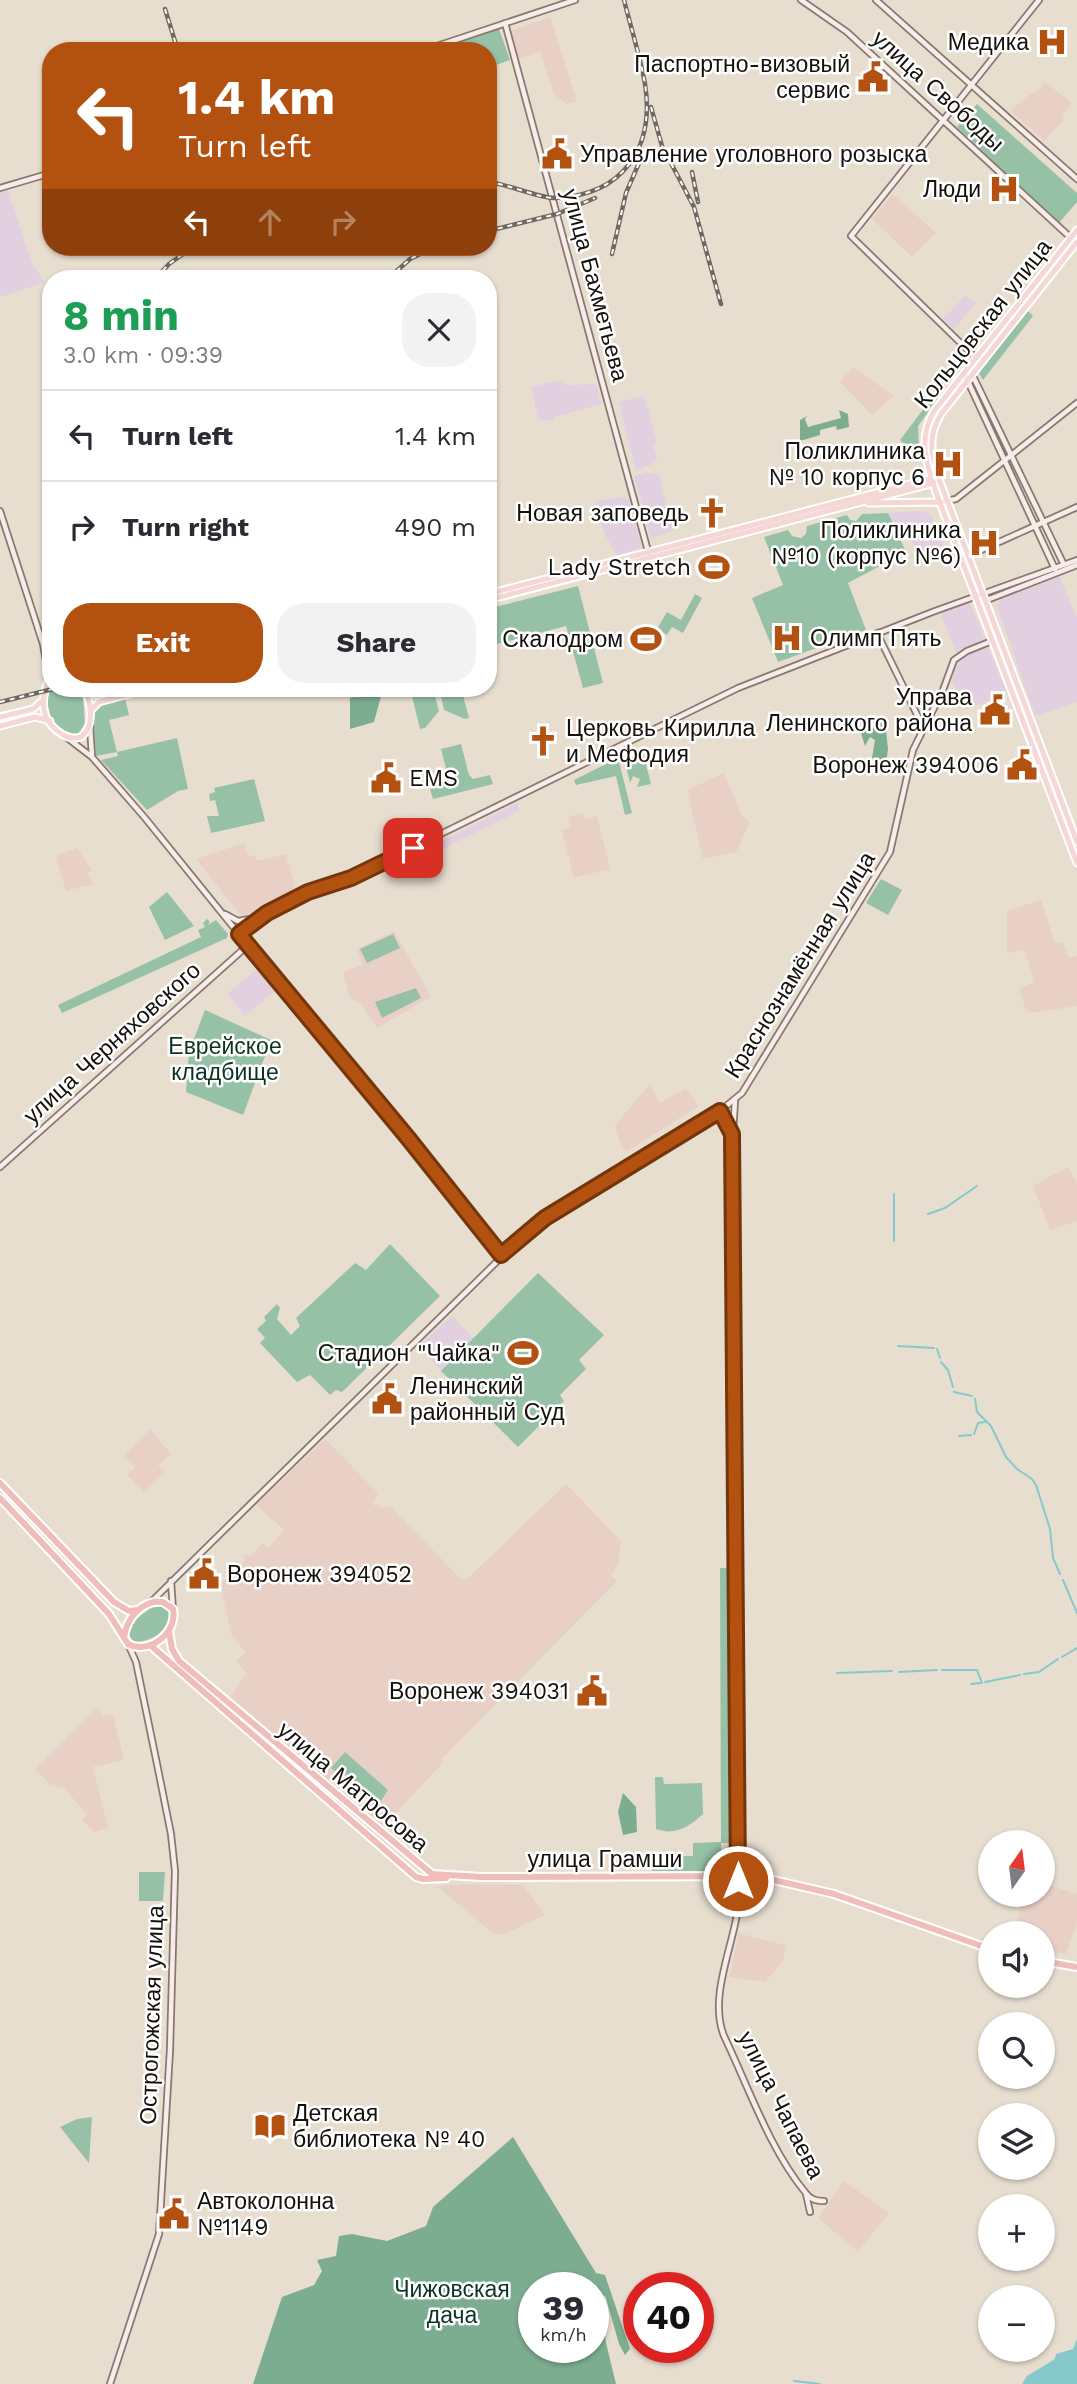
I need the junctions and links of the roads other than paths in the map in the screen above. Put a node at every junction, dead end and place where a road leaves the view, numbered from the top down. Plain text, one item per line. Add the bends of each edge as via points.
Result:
1 (575, 0) edge
2 (801, 0) edge
3 (876, 0) edge
4 (1038, 0) edge
5 (505, 23) junction
6 (449, 42) edge
7 (972, 86) junction
8 (944, 120) junction
9 (42, 176) edge
10 (1077, 179) edge
11 (0, 188) edge
12 (1077, 230) edge
13 (1075, 241) edge
14 (976, 358) junction
15 (964, 373) junction
16 (972, 374) junction
17 (967, 380) junction
18 (1077, 403) edge
19 (1012, 455) junction
20 (1005, 460) junction
21 (939, 479) junction
22 (932, 481) junction
23 (947, 500) junction
24 (940, 502) junction
25 (858, 503) junction
26 (1077, 507) edge
27 (0, 511) edge
28 (1044, 523) junction
29 (1036, 526) junction
30 (649, 554) junction
31 (968, 556) junction
32 (1077, 563) edge
33 (1064, 565) junction
34 (1055, 569) junction
35 (497, 592) edge
36 (497, 597) edge
37 (976, 597) junction
38 (985, 597) junction
39 (877, 633) junction
40 (42, 641) edge
41 (992, 641) junction
42 (85, 697) edge
43 (118, 697) edge
44 (44, 699) joint
45 (90, 711) junction
46 (0, 717) edge
47 (50, 721) junction
48 (0, 726) edge
49 (90, 726) junction
50 (923, 728) junction
51 (66, 737) junction
52 (92, 757) junction
53 (1067, 814) junction
54 (1059, 816) junction
55 (1077, 842) edge
56 (1076, 859) edge
57 (220, 910) junction
58 (267, 913) junction
59 (239, 934) junction
60 (247, 946) junction
61 (736, 1100) junction
62 (720, 1111) junction
63 (732, 1134) junction
64 (0, 1167) edge
65 (501, 1255) junction
66 (0, 1483) edge
67 (0, 1498) edge
68 (36, 1521) junction
69 (29, 1528) junction
70 (171, 1581) junction
71 (149, 1604) junction
72 (138, 1610) junction
73 (173, 1611) junction
74 (169, 1631) junction
75 (126, 1641) junction
76 (150, 1645) junction
77 (142, 1647) junction
78 (136, 1662) junction
79 (262, 1738) junction
80 (739, 1876) junction
81 (460, 1877) joint
82 (978, 1945) edge
83 (1055, 1963) edge
84 (1077, 1966) edge
85 (805, 2194) junction
86 (824, 2201) dead end
87 (810, 2212) dead end
88 (110, 2384) edge

1 - 5 street
2 - 8 street, улица Свободы via 847,32
3 - 7 street
4 - 7 street
5 - 6 street
5 - 30 street, улица Бахметьева
7 - 8 street
7 - 10 street
8 - 13 street, улица Свободы
8 - 14 street via 851,236
9 - 11 street
12 - 13 main road, Кольцовская улица
13 - 14 main road, Кольцовская улица
13 - 16 main road, Кольцовская улица
14 - 15 main road, Кольцовская улица
15 - 17 street
15 - 22 main road, Кольцовская улица via 929,420 923,442
16 - 17 main road, Кольцовская улица
16 - 19 street
17 - 20 street
17 - 21 main road, Кольцовская улица via 931,436
18 - 19 street
19 - 20 street
19 - 28 street
20 - 23 street via 956,499
20 - 29 street
21 - 22 main road
21 - 23 main road
22 - 24 main road
22 - 25 main road
22 - 30 main road
23 - 24 street
23 - 31 main road
24 - 25 main road
24 - 37 main road
25 - 30 main road
26 - 28 street
27 - 40 street
28 - 29 street
28 - 33 street
29 - 31 street
29 - 34 street
30 - 35 main road
30 - 36 main road
31 - 38 main road
32 - 33 street
32 - 38 street
33 - 34 street
34 - 38 street
37 - 38 street
37 - 39 street
37 - 41 main road
38 - 53 main road
39 - 50 street
39 - 58 street via 738,688 351,878 314,889
41 - 50 street, Краснознамённая улица via 954,660
41 - 54 main road
42 - 45 main road
43 - 45 main road via 99,702
44 - 46 main road via 33,709
44 - 47 main road
45 - 49 main road
47 - 48 main road via 35,717
47 - 51 main road
49 - 51 main road via 81,737
49 - 52 street
50 - 61 street, Краснознамённая улица via 913,750 886,862
51 - 52 street
52 - 57 street
53 - 54 main road
53 - 55 main road
54 - 56 main road
57 - 58 street via 239,920
57 - 59 street
58 - 59 street
59 - 60 street
60 - 64 street, улица Черняховского
60 - 65 street
61 - 62 street, Краснознамённая улица
61 - 63 street, улица Чапаева
62 - 63 street, улица Чапаева
62 - 65 street, Краснознамённая улица via 545,1218
63 - 80 street, улица Чапаева
65 - 70 street, Краснознамённая улица
66 - 68 highway
67 - 69 highway
68 - 69 highway
68 - 72 highway via 114,1602 129,1611
69 - 75 highway via 109,1614
70 - 71 street, Краснознамённая улица
70 - 73 street
71 - 72 highway
71 - 73 highway via 166,1603
72 - 75 highway via 128,1622
73 - 74 highway
74 - 76 highway
74 - 79 highway, улица Матросова via 178,1661
75 - 77 highway
75 - 78 street, Острогожская улица
76 - 77 highway
76 - 79 highway, улица Матросова
77 - 78 street
78 - 88 street, Острогожская улица via 175,1866 170,2050 159,2234
79 - 81 highway, улица Матросова via 416,1877
80 - 81 highway, улица Грамши
80 - 82 highway, улица Грамши via 773,1878 834,1894
80 - 85 street, улица Чапаева via 737,1911 719,2001 721,2029
83 - 84 highway
85 - 86 street, улица Чапаева
85 - 87 street

